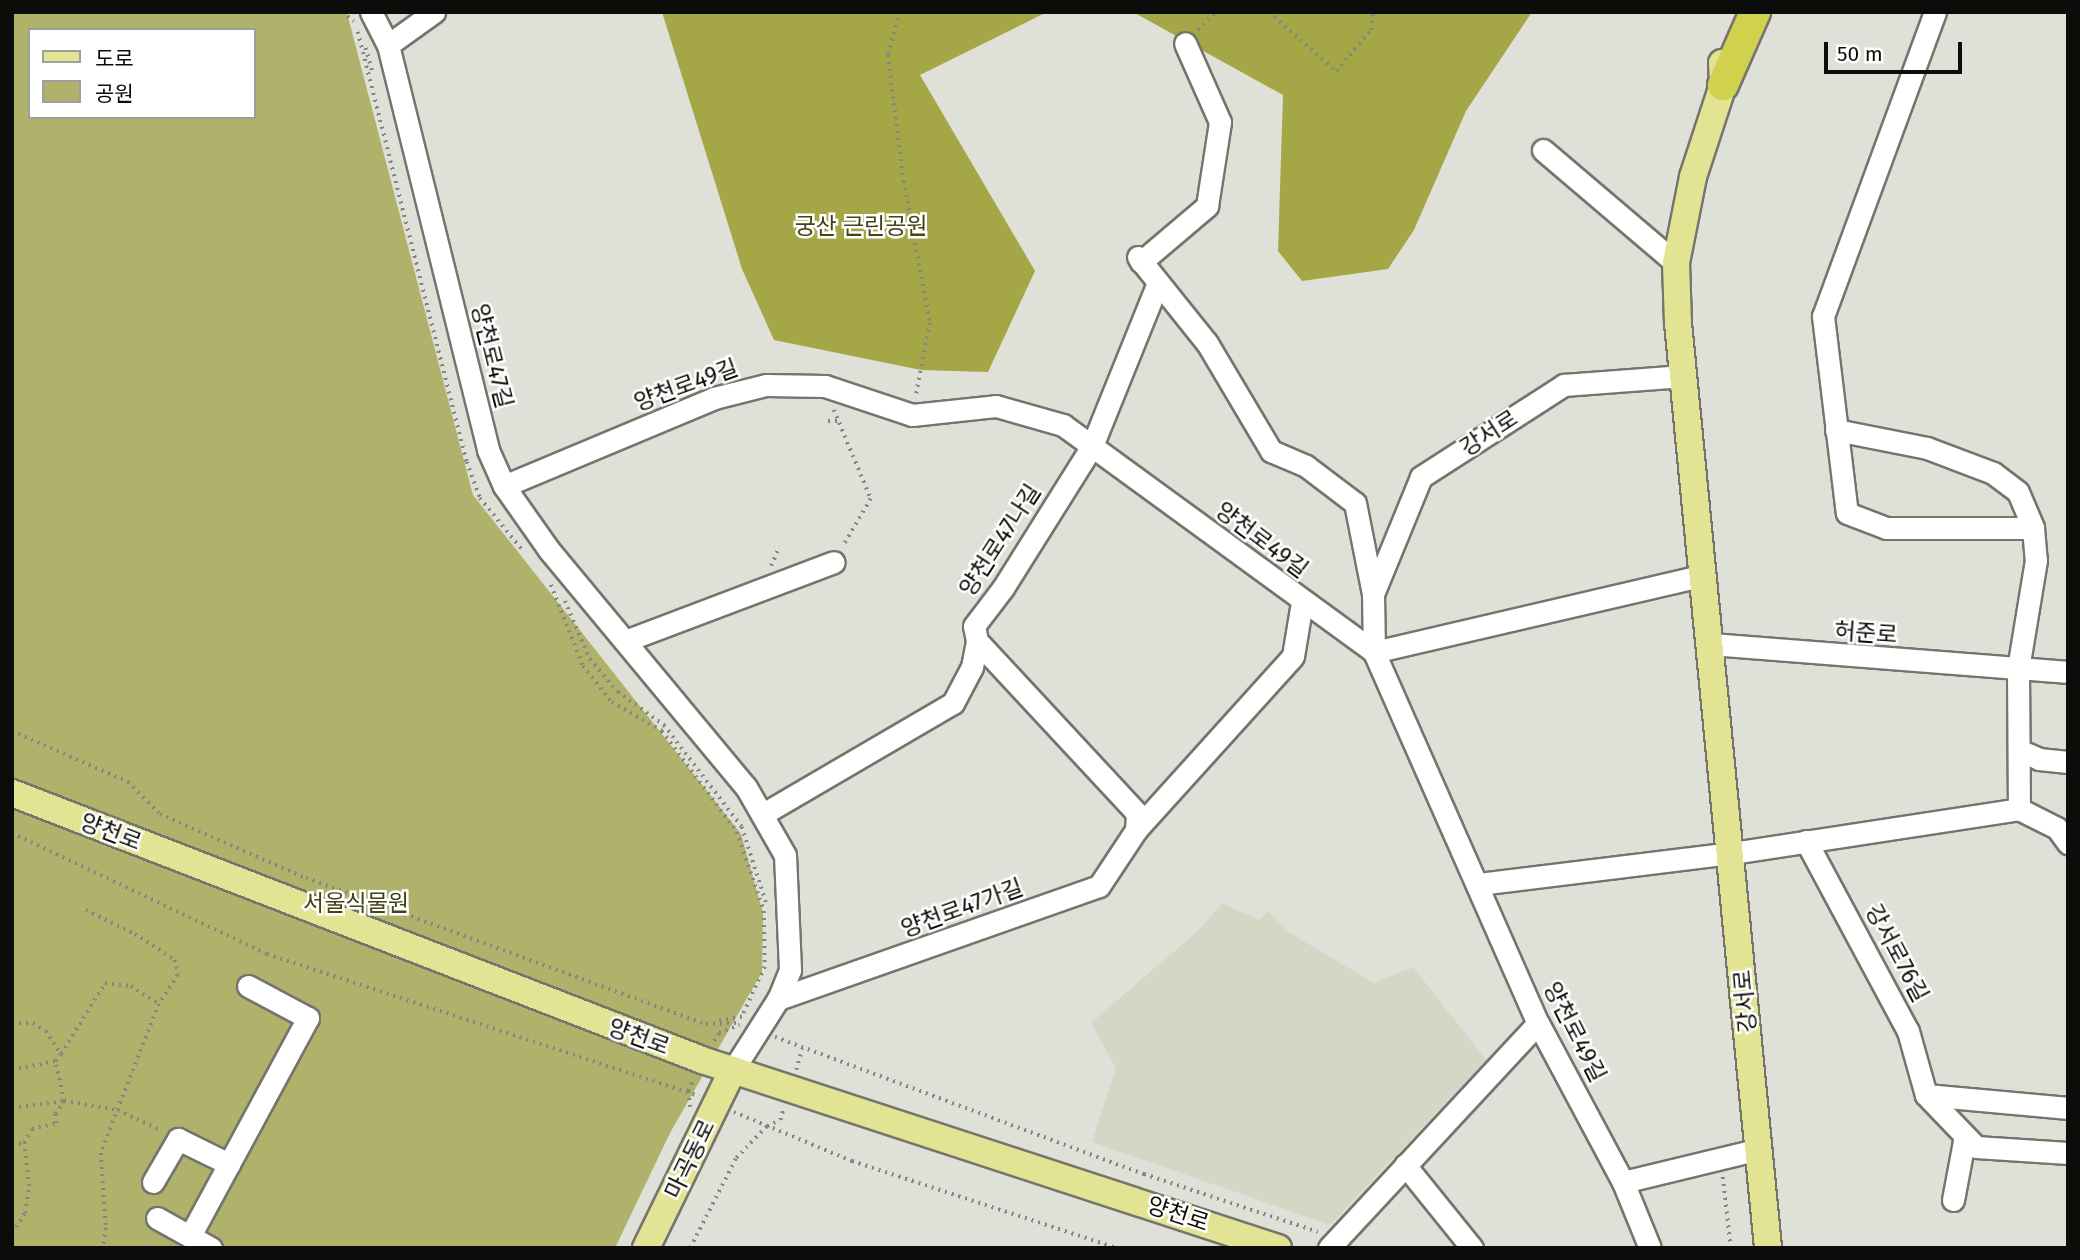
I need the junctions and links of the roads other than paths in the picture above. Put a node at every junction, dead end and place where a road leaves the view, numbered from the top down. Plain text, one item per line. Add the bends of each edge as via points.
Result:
1 (371, 12) edge
2 (434, 12) edge
3 (1741, 12) edge
4 (1755, 12) edge
5 (1765, 12) edge
6 (1936, 12) edge
7 (1185, 43) road end
8 (388, 45) junction
9 (1723, 85) junction
10 (1543, 150) dead end
11 (1676, 263) junction
12 (1158, 284) junction
13 (1683, 376) junction
14 (1836, 430) junction
15 (1092, 446) junction
16 (504, 486) junction
17 (2033, 528) junction
18 (834, 562) road end
19 (1704, 575) junction
20 (1373, 594) junction
21 (1302, 602) junction
22 (625, 641) junction
23 (977, 641) junction
24 (1712, 644) junction
25 (1374, 652) junction
26 (2018, 669) junction
27 (2068, 672) edge
28 (2019, 750) junction
29 (2068, 762) edge
30 (12, 793) edge
31 (2019, 809) junction
32 (763, 814) junction
33 (1136, 830) junction
34 (1805, 841) junction
35 (2068, 843) edge
36 (1731, 853) junction
37 (1479, 884) junction
38 (248, 986) dead end
39 (778, 999) junction
40 (1538, 1023) junction
41 (733, 1070) junction
42 (1926, 1095) junction
43 (2068, 1108) edge
44 (1965, 1136) junction
45 (1759, 1149) junction
46 (2068, 1153) edge
47 (229, 1164) junction
48 (1405, 1166) junction
49 (153, 1182) dead end
50 (1623, 1182) junction
51 (1953, 1200) dead end
52 (157, 1218) dead end
53 (190, 1236) junction
54 (1244, 1242) edge
55 (1334, 1243) edge
56 (211, 1248) edge
57 (646, 1248) edge
58 (1278, 1248) edge
59 (1472, 1248) edge
60 (1650, 1248) edge
61 (1768, 1248) edge

1 - 8 street, 양천로47길
2 - 8 street
3 - 9 main road via 1721,65
4 - 9 highway
5 - 9 main road via 1744,63
6 - 14 street via 1823,316
7 - 12 street via 1220,122 1207,206 1140,260
8 - 16 street, 양천로47길 via 488,450
9 - 11 main road, 강서로 via 1693,177
10 - 11 street
11 - 13 main road, 강서로
12 - 15 street, 양천로47나길
12 - 20 street via 1208,343 1270,451 1306,466 1355,503
13 - 19 main road, 강서로
13 - 20 street, 강서로 via 1564,385 1421,477
14 - 17 street via 1927,448 1993,473 2018,492
14 - 17 street via 1847,513 1886,528
15 - 16 street, 양천로49길 via 1063,425 996,406 912,415 825,386 766,385 714,398
15 - 21 street, 양천로49길
15 - 23 street, 양천로47나길 via 974,626
16 - 22 street, 양천로47길 via 549,550
17 - 26 street via 2036,560
18 - 22 street
19 - 24 main road, 강서로
19 - 25 street
20 - 25 street
21 - 25 street, 양천로49길
21 - 33 street, 양천로47가길 via 1293,656
22 - 32 street, 양천로47길 via 746,787
23 - 32 street, 양천로47나길 via 972,667 953,704
23 - 33 street via 1137,813
24 - 26 street, 허준로
24 - 36 main road, 강서로
25 - 37 street, 양천로49길
26 - 27 street, 허준로
26 - 28 street
28 - 29 street via 2039,759
28 - 31 street
30 - 41 main road, 양천로 via 572,1013
31 - 34 street
31 - 35 street via 2057,828
32 - 39 street, 양천로47길 via 785,855 790,970
33 - 39 street, 양천로47가길 via 1099,886
34 - 36 street
34 - 42 street, 강서로76길 via 1908,1031
36 - 37 street
36 - 45 main road, 강서로
37 - 40 street, 양천로49길
38 - 47 street via 308,1018
39 - 41 street, 양천로47길 via 750,1025
40 - 48 street
40 - 50 street, 양천로49길
41 - 54 main road, 양천로
41 - 57 main road, 마곡동로
42 - 43 street
42 - 44 street, 강서로76길
44 - 46 street, 강서로76길 via 1976,1147
44 - 51 street
45 - 50 street
45 - 61 main road, 강서로
47 - 49 street via 178,1139
47 - 53 street
48 - 55 street
48 - 59 street
50 - 60 street, 양천로49길
52 - 53 street
53 - 56 street
54 - 58 main road, 양천로

